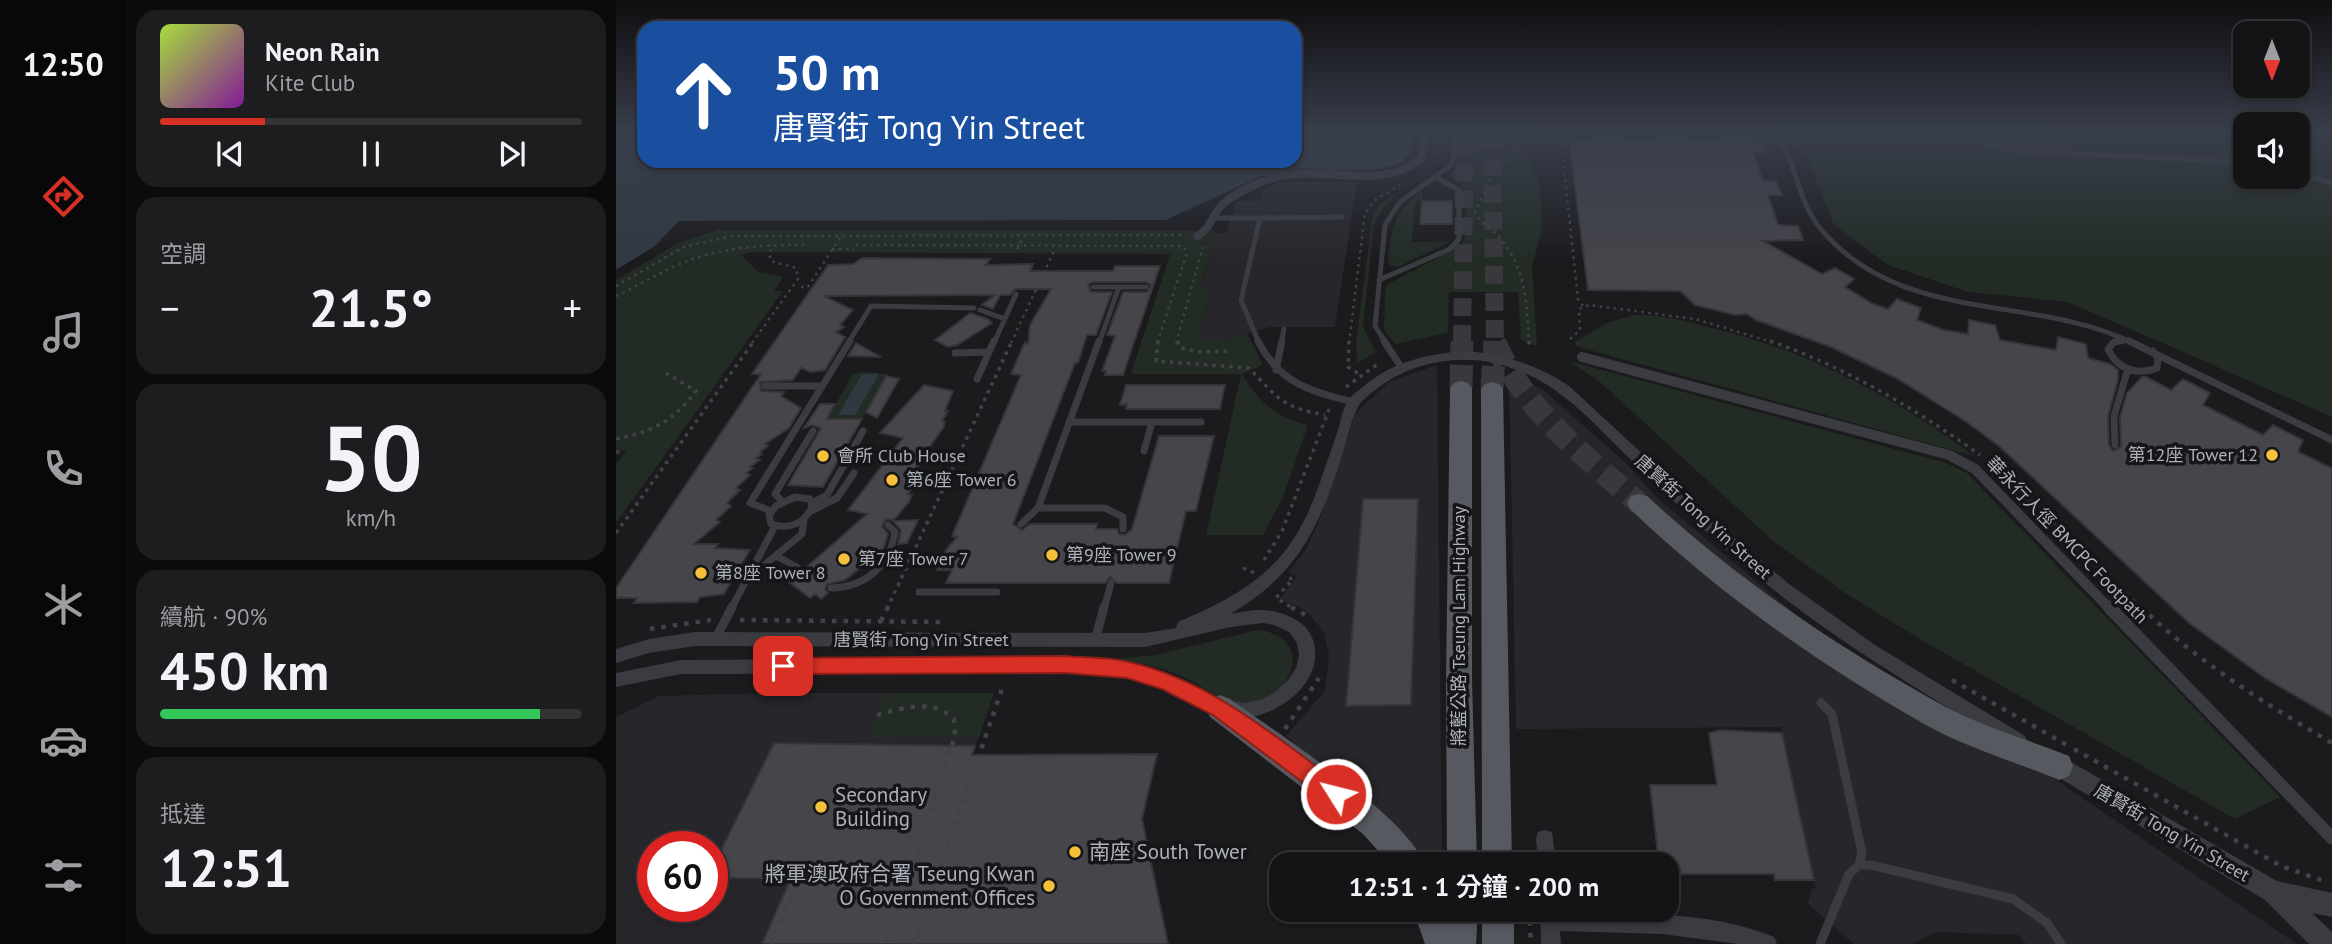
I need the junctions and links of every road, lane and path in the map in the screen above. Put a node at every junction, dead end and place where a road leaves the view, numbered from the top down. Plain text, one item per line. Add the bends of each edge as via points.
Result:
1 (1287, 175) edge
2 (1440, 175) edge
3 (1490, 175) edge
4 (1565, 175) edge
5 (1796, 175) edge
6 (2310, 177) edge
7 (1437, 178) junction
8 (2332, 183) edge
9 (1342, 217) dead end
10 (1215, 218) junction
11 (1260, 218) junction
12 (841, 236) junction
13 (1024, 236) junction
14 (1197, 236) junction
15 (774, 245) junction
16 (804, 245) dead end
17 (832, 249) junction
18 (853, 249) dead end
19 (1017, 249) dead end
20 (1055, 249) dead end
21 (1379, 280) junction
22 (616, 286) edge
23 (801, 287) dead end
24 (1093, 287) dead end
25 (1119, 287) junction
26 (1146, 287) dead end
27 (1016, 294) dead end
28 (616, 296) edge
29 (1595, 305) dead end
30 (1583, 306) junction
31 (1004, 319) junction
32 (1283, 329) dead end
33 (1570, 339) dead end
34 (2139, 343) junction
35 (1529, 348) dead end
36 (2153, 350) junction
37 (1227, 351) dead end
38 (989, 352) junction
39 (955, 353) dead end
40 (1582, 357) dead end
41 (1401, 367) junction
42 (2128, 369) junction
43 (1276, 370) junction
44 (666, 373) dead end
45 (976, 379) dead end
46 (765, 386) dead end
47 (822, 386) junction
48 (1461, 388) tunnel mouth
49 (1492, 389) tunnel mouth
50 (1354, 402) junction
51 (1069, 422) junction
52 (1152, 422) junction
53 (1201, 422) dead end
54 (813, 431) dead end
55 (863, 431) dead end
56 (616, 439) edge
57 (2332, 440) edge
58 (2115, 444) dead end
59 (1144, 452) dead end
60 (854, 473) dead end
61 (782, 501) junction
62 (1639, 503) tunnel mouth
63 (811, 507) junction
64 (1038, 508) junction
65 (771, 511) junction
66 (804, 519) junction
67 (1021, 524) dead end
68 (888, 525) dead end
69 (775, 526) junction
70 (1123, 529) dead end
71 (616, 533) edge
72 (776, 556) junction
73 (797, 568) dead end
74 (752, 576) junction
75 (1111, 583) dead end
76 (831, 588) dead end
77 (919, 592) dead end
78 (997, 592) dead end
79 (880, 621) dead end
80 (716, 638) junction
81 (1094, 640) junction
82 (1145, 640) junction
83 (616, 656) edge
84 (616, 680) edge
85 (1004, 683) dead end
86 (1821, 703) dead end
87 (1220, 708) junction
88 (877, 715) dead end
89 (2059, 766) junction
90 (2332, 838) edge
91 (1545, 839) dead end
92 (1399, 852) edge
93 (1462, 852) edge
94 (1497, 852) edge
95 (1546, 852) edge
96 (1859, 865) junction
97 (799, 878) dead end
98 (2273, 892) junction
99 (2332, 905) edge
100 (1433, 922) edge
101 (1461, 922) edge
102 (1498, 922) edge
103 (1530, 922) edge
104 (1550, 922) edge
105 (1627, 922) edge
106 (771, 944) edge
107 (883, 944) edge
108 (914, 944) edge
109 (1441, 944) edge
110 (1460, 944) edge
111 (1498, 944) edge
112 (1531, 944) edge
113 (1551, 944) edge
114 (1767, 944) edge
115 (1820, 944) edge
116 (2061, 944) edge
117 (2327, 944) edge

1 - 10 street via 1224,203
2 - 7 lane
3 - 35 path via 1475,212 1482,225 1503,241 1521,273
4 - 30 path via 1578,299
5 - 34 lane via 1819,227 1852,259 1876,273 1942,300 2080,321
6 - 8 lane
7 - 21 lane via 1408,195 1388,217
7 - 21 lane via 1459,190 1459,239 1450,249
9 - 11 lane
10 - 11 lane
10 - 14 street via 1210,228
11 - 43 lane via 1241,300 1253,332
12 - 13 path
12 - 17 path
12 - 22 path via 731,236 702,241
13 - 14 path
13 - 19 path
14 - 37 path via 1204,244 1176,344 1190,351
15 - 16 path
15 - 28 path via 750,245 699,257
15 - 71 path via 768,258 796,268 798,279
17 - 18 path
17 - 23 path via 808,287
20 - 79 path
21 - 41 lane via 1375,326
24 - 25 lane
25 - 26 lane
25 - 51 lane
27 - 31 lane
29 - 30 path
30 - 33 path via 1577,313 1580,330
31 - 38 lane
31 - 47 lane via 977,309 871,306
32 - 43 lane
34 - 36 lane
34 - 42 lane via 2121,340 2109,345 2113,360
36 - 42 lane via 2157,368 2145,372
36 - 57 lane
38 - 39 lane
38 - 45 lane
40 - 90 street, 華永行人徑 BMCPC Footpath via 1949,455 1975,468
41 - 50 street, 唐賢街 Tong Yin Street via 1376,381
41 - 89 street, 唐賢街 Tong Yin Street via 1430,357 1477,355 1546,377 1784,589 1869,649
42 - 58 lane via 2114,416
43 - 50 lane via 1307,389
44 - 56 path via 696,391 680,415 659,428
46 - 47 lane
47 - 65 lane via 750,503
48 - 93 main road, 將藍公路 Tseung Lam Highway
49 - 94 main road, 將藍公路 Tseung Lam Highway
50 - 82 street, 唐賢街 Tong Yin Street via 1319,508 1306,536 1286,561 1230,607
51 - 52 lane
51 - 64 lane
52 - 53 lane
52 - 59 lane
54 - 61 lane via 775,494
55 - 63 lane via 827,495
60 - 63 lane via 832,506
61 - 63 lane via 801,496
61 - 65 lane
62 - 89 main road via 1682,544 1773,615 1938,717
63 - 66 lane
64 - 67 lane
64 - 70 lane via 1111,509 1123,517
65 - 69 lane via 769,520
66 - 69 lane
66 - 72 lane via 802,534
68 - 76 lane via 894,542 885,563 861,583
69 - 74 lane
72 - 73 lane
72 - 74 lane
74 - 80 lane
75 - 81 lane
77 - 78 lane via 960,587
80 - 81 street, 唐賢街 Tong Yin Street
80 - 83 street, 唐賢街 Tong Yin Street via 673,641
81 - 82 street, 唐賢街 Tong Yin Street
82 - 87 street, 唐賢街 Tong Yin Street via 1255,616 1293,626 1304,642 1307,661 1291,692 1255,710
84 - 87 street, 唐賢街 Tong Yin Street via 681,667 1076,665 1145,675
85 - 108 path
86 - 96 lane via 1832,714 1862,853
87 - 92 main road via 1374,823
88 - 107 path via 919,707 941,709 954,719 952,746 891,935
89 - 98 street, 唐賢街 Tong Yin Street
91 - 95 street
96 - 115 lane via 1849,874
96 - 116 lane via 1871,864 2013,899 2047,923
97 - 106 path
98 - 99 street
98 - 117 street, 唐賢街 Tong Yin Street
100 - 109 main road
101 - 110 main road
102 - 111 main road
103 - 112 path
104 - 113 street
105 - 114 street via 1692,927

